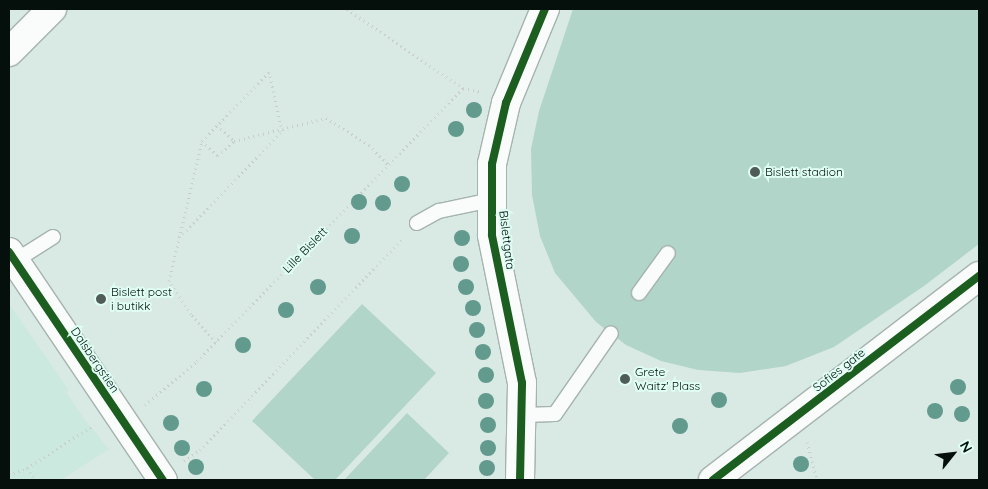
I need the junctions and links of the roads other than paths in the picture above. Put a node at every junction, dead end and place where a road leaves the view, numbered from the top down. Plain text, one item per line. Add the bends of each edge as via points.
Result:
1 (52, 9) edge
2 (545, 9) edge
3 (9, 52) edge
4 (491, 200) junction
5 (417, 223) road end
6 (53, 237) dead end
7 (668, 253) dead end
8 (12, 256) edge
9 (979, 276) edge
10 (639, 293) dead end
11 (611, 333) dead end
12 (523, 414) junction
13 (172, 472) edge
14 (520, 480) edge
15 (713, 480) edge

1 - 3 street
2 - 4 street, Bislettgata via 506,103 492,164
4 - 5 lane via 439,211
4 - 12 street, Bislettgata via 492,235 517,351
6 - 8 lane
7 - 10 lane
8 - 13 street, Dalsbergstien
9 - 15 street, Sofies gate
11 - 12 lane via 555,414
12 - 14 street, Bislettgata

